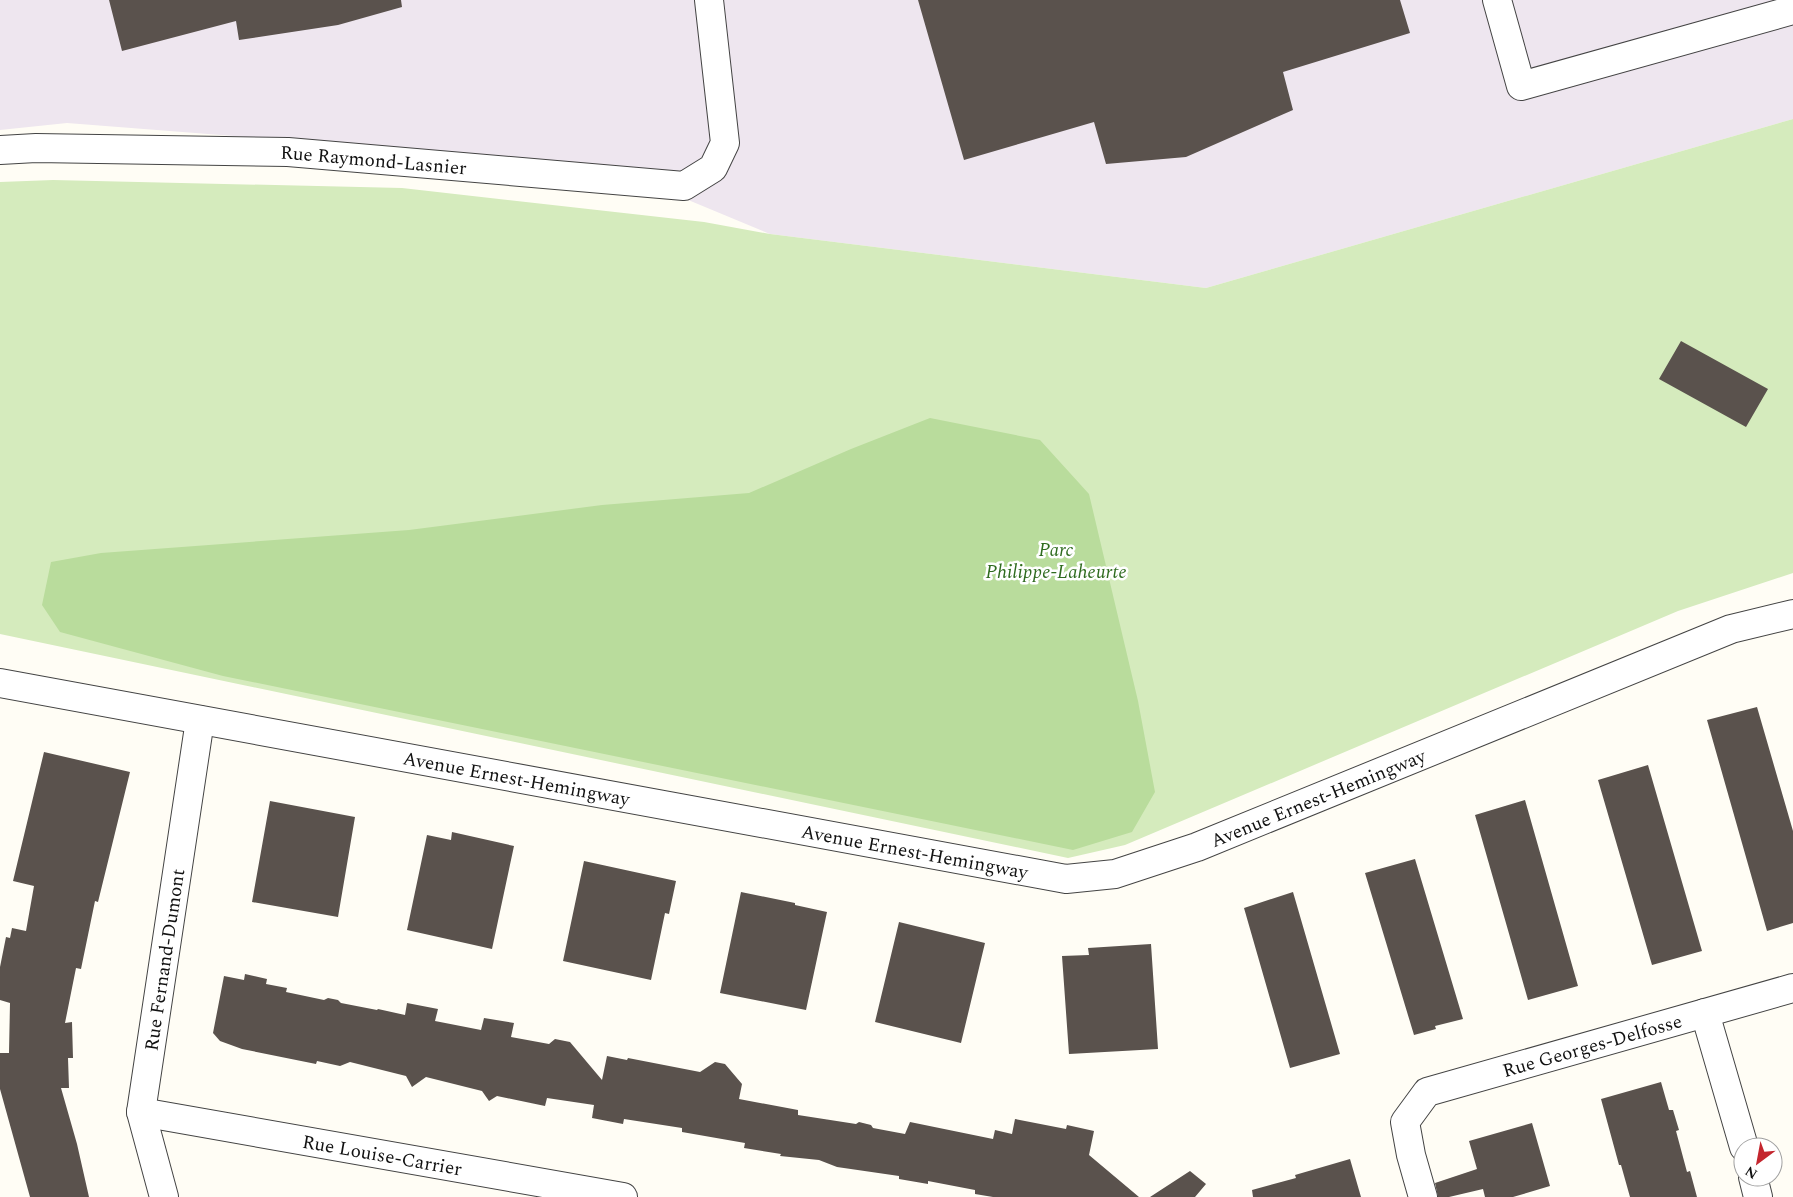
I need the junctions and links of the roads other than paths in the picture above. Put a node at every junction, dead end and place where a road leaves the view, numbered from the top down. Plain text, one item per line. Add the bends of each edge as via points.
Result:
1 (709, 0) edge
2 (1496, 0) edge
3 (1793, 10) edge
4 (0, 150) edge
5 (1793, 614) edge
6 (0, 683) edge
7 (200, 720) junction
8 (1793, 988) edge
9 (1705, 1013) junction
10 (141, 1112) junction
11 (1741, 1137) edge
12 (543, 1190) edge
13 (164, 1197) edge
14 (623, 1197) edge
15 (1422, 1197) edge

1 - 4 street, Rue Raymond-Lasnier via 725,143 713,168 684,186 288,152
2 - 3 street via 1522,86
5 - 7 street, Avenue Ernest-Hemingway via 1731,629 1197,847 1115,874 1066,879
6 - 7 street, Avenue Ernest-Hemingway
7 - 10 street, Rue Fernand-Dumont
8 - 9 street, Rue Georges-Delfosse
9 - 11 street
9 - 15 street, Rue Georges-Delfosse via 1428,1092 1405,1122
10 - 12 street, Rue Louise-Carrier
10 - 13 street, Rue Fernand-Dumont
12 - 14 street, Rue Louise-Carrier

